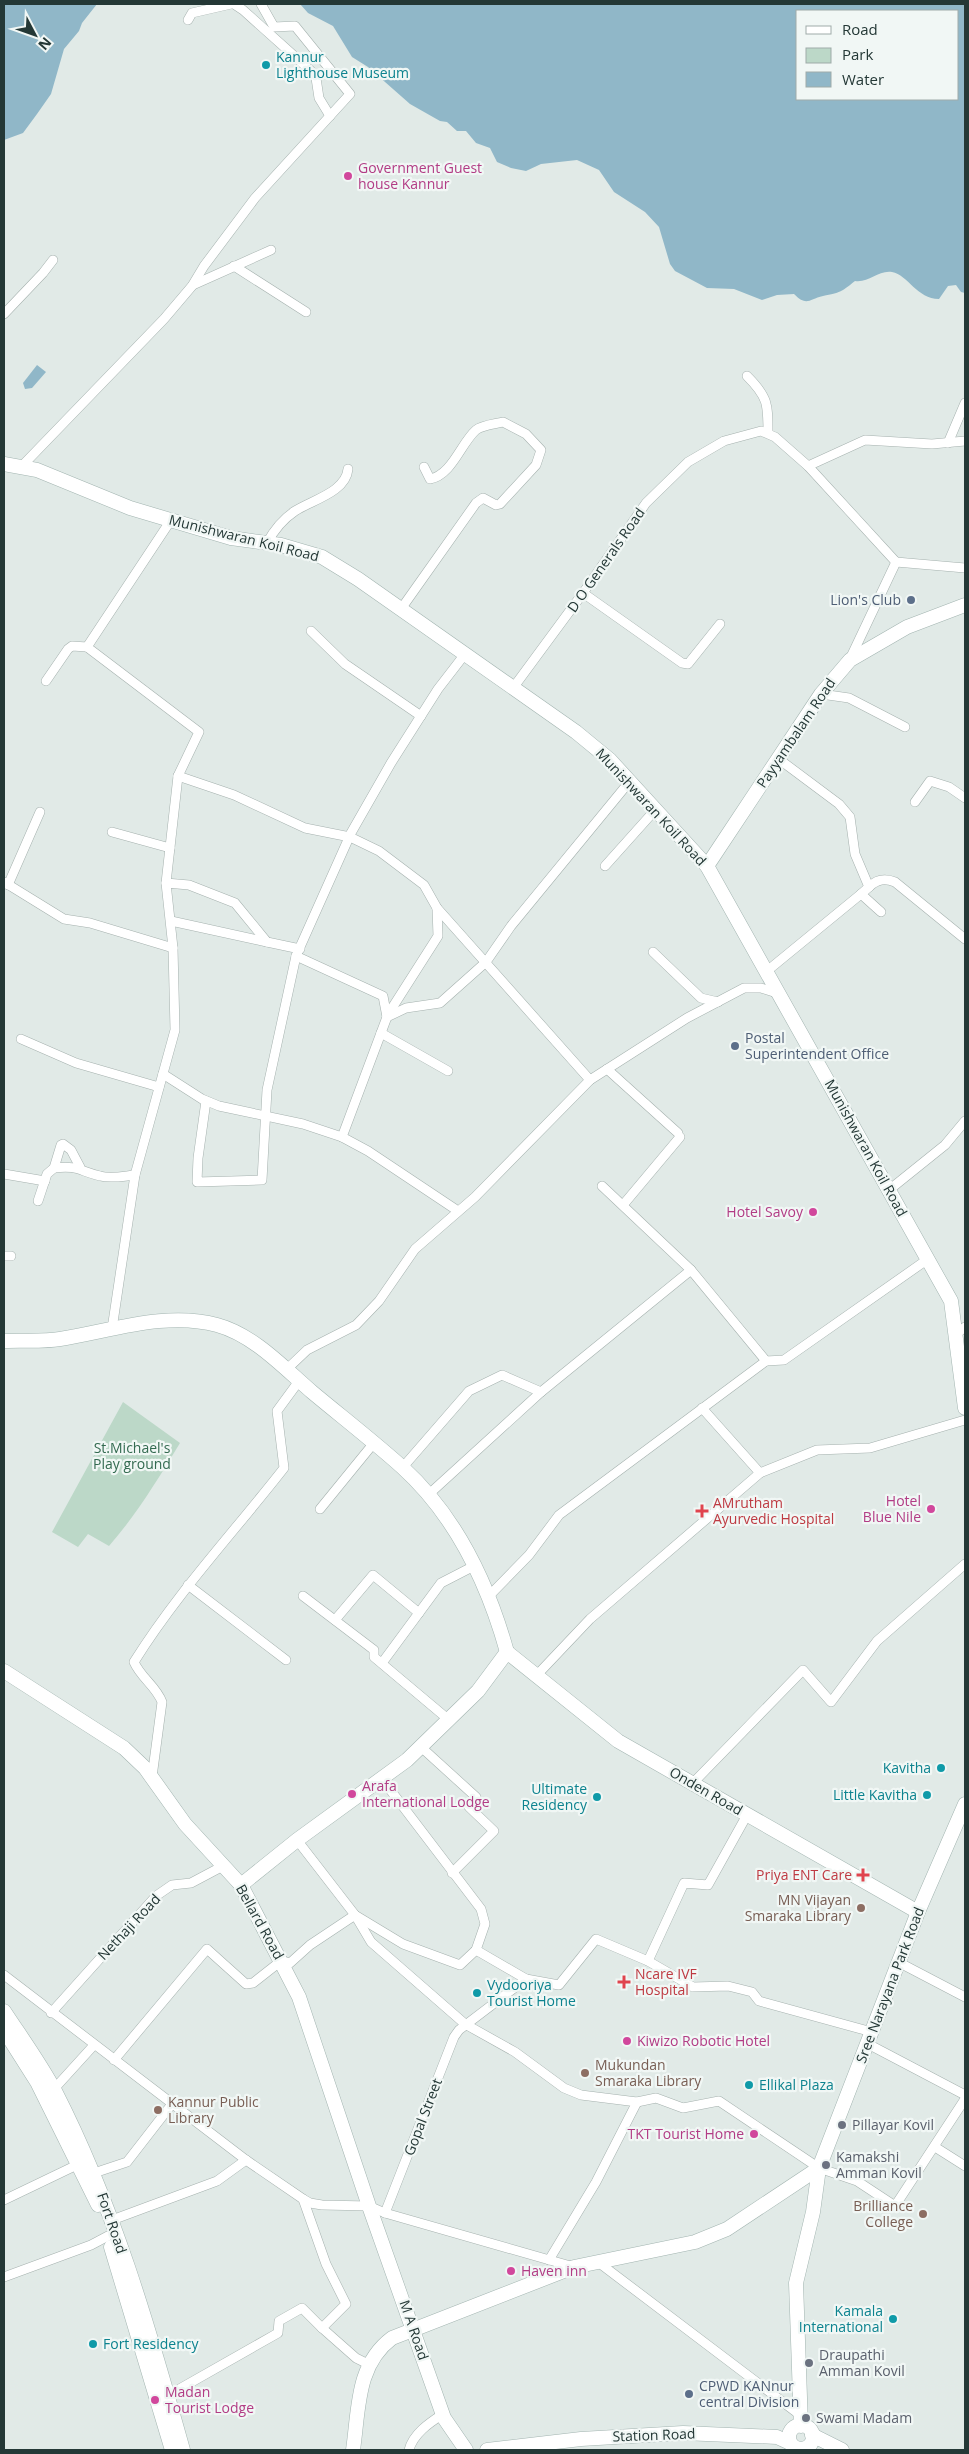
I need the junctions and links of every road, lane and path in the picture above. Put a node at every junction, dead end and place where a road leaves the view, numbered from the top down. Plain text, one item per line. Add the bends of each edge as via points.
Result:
1 (232, 4) edge
2 (260, 4) edge
3 (188, 20) dead end
4 (330, 116) junction
5 (271, 250) dead end
6 (53, 260) dead end
7 (234, 266) junction
8 (192, 286) junction
9 (306, 312) dead end
10 (4, 314) edge
11 (747, 376) dead end
12 (965, 403) edge
13 (768, 432) junction
14 (965, 441) edge
15 (948, 443) junction
16 (5, 463) edge
17 (22, 466) junction
18 (808, 466) junction
19 (424, 467) dead end
20 (348, 469) dead end
21 (171, 520) junction
22 (267, 543) junction
23 (896, 562) junction
24 (965, 568) edge
25 (584, 593) junction
26 (965, 605) edge
27 (400, 609) junction
28 (720, 624) dead end
29 (311, 632) dead end
30 (87, 647) junction
31 (465, 654) junction
32 (850, 660) junction
33 (46, 681) dead end
34 (513, 688) junction
35 (821, 694) junction
36 (421, 716) junction
37 (905, 727) dead end
38 (780, 760) junction
39 (178, 776) junction
40 (630, 781) junction
41 (965, 798) edge
42 (915, 802) dead end
43 (656, 809) junction
44 (40, 812) dead end
45 (112, 832) dead end
46 (350, 837) junction
47 (170, 848) junction
48 (605, 866) dead end
49 (708, 866) junction
50 (6, 883) edge
51 (166, 883) junction
52 (869, 887) junction
53 (860, 894) junction
54 (437, 908) junction
55 (881, 912) dead end
56 (170, 922) junction
57 (965, 938) edge
58 (267, 942) junction
59 (173, 948) junction
60 (653, 952) dead end
61 (298, 953) junction
62 (486, 962) junction
63 (767, 971) junction
64 (780, 994) junction
65 (718, 1002) junction
66 (387, 1017) junction
67 (381, 1033) junction
68 (21, 1039) dead end
69 (608, 1069) junction
70 (448, 1071) dead end
71 (162, 1074) junction
72 (590, 1080) junction
73 (159, 1087) junction
74 (206, 1101) junction
75 (265, 1115) junction
76 (965, 1121) edge
77 (342, 1137) junction
78 (54, 1168) junction
79 (80, 1168) junction
80 (4, 1174) edge
81 (135, 1175) junction
82 (45, 1181) junction
83 (602, 1186) dead end
84 (889, 1190) junction
85 (38, 1201) dead end
86 (623, 1205) junction
87 (458, 1211) junction
88 (928, 1260) junction
89 (691, 1270) junction
90 (112, 1329) junction
91 (960, 1331) edge
92 (4, 1341) edge
93 (766, 1361) junction
94 (287, 1369) junction
95 (299, 1381) junction
96 (541, 1392) junction
97 (702, 1408) junction
98 (965, 1408) edge
99 (965, 1420) edge
100 (373, 1444) junction
101 (403, 1467) junction
102 (760, 1473) junction
103 (428, 1495) junction
104 (320, 1509) dead end
105 (965, 1564) edge
106 (474, 1566) junction
107 (188, 1585) junction
108 (303, 1596) dead end
109 (489, 1596) junction
110 (419, 1613) junction
111 (335, 1620) junction
112 (507, 1652) junction
113 (286, 1660) dead end
114 (382, 1664) junction
115 (4, 1672) edge
116 (536, 1676) junction
117 (449, 1720) junction
118 (421, 1747) junction
119 (152, 1777) junction
120 (382, 1779) junction
121 (692, 1784) junction
122 (965, 1804) edge
123 (747, 1815) junction
124 (961, 1828) edge
125 (297, 1840) junction
126 (223, 1866) junction
127 (452, 1873) junction
128 (241, 1885) junction
129 (918, 1912) junction
130 (355, 1915) junction
131 (476, 1950) junction
132 (281, 1961) junction
133 (648, 1961) junction
134 (900, 1963) junction
135 (4, 1974) edge
136 (526, 1979) junction
137 (965, 1997) edge
138 (4, 2011) edge
139 (52, 2013) junction
140 (465, 2024) junction
141 (4, 2030) edge
142 (870, 2038) junction
143 (94, 2045) junction
144 (114, 2060) junction
145 (49, 2093) junction
146 (965, 2095) edge
147 (965, 2099) edge
148 (638, 2102) junction
149 (172, 2104) junction
150 (935, 2147) junction
151 (246, 2160) junction
152 (79, 2164) junction
153 (965, 2166) edge
154 (819, 2168) junction
155 (94, 2173) junction
156 (303, 2199) junction
157 (4, 2200) edge
158 (369, 2206) junction
159 (385, 2213) junction
160 (112, 2220) junction
161 (108, 2236) junction
162 (549, 2260) junction
163 (598, 2262) junction
164 (574, 2267) junction
165 (4, 2277) edge
166 (130, 2295) junction
167 (322, 2328) junction
168 (414, 2328) junction
169 (368, 2364) junction
170 (167, 2396) junction
171 (442, 2414) junction
172 (797, 2433) junction
173 (172, 2450) edge
174 (183, 2450) edge
175 (353, 2450) edge
176 (409, 2450) edge
177 (466, 2450) edge
178 (487, 2450) edge
179 (830, 2450) edge
180 (842, 2450) edge

1 - 3 street via 192,13
1 - 4 street via 312,71 320,98
2 - 4 street via 274,27 294,26 350,94
4 - 8 street via 255,198
5 - 7 street
6 - 10 street
7 - 8 street
7 - 9 street
8 - 17 street
11 - 13 street via 768,406
12 - 15 street
13 - 18 street
13 - 25 street, D O Generals Road via 724,441 688,462 646,503
14 - 15 street
15 - 18 street via 865,440
16 - 17 main road, Munishwaran Koil Road
17 - 21 main road, Munishwaran Koil Road via 130,508
18 - 23 street
19 - 27 street via 430,478 437,478 477,429 503,422 526,434 541,450 536,465 500,504 483,498 476,503
20 - 22 street via 341,484 294,511 277,526
21 - 22 main road, Munishwaran Koil Road via 231,538
21 - 30 street
22 - 27 main road, Munishwaran Koil Road via 322,557
23 - 24 street
23 - 32 street
25 - 28 street via 682,663 688,664
25 - 34 street, D O Generals Road
26 - 32 main road, Payyambalam Road via 907,627
27 - 31 main road, Munishwaran Koil Road
29 - 36 street via 345,664
30 - 33 street via 72,646 68,649
30 - 39 street via 199,732
31 - 34 main road, Munishwaran Koil Road
31 - 36 street
32 - 35 main road, Payyambalam Road
34 - 40 main road, Munishwaran Koil Road via 576,732
35 - 37 street via 849,698
35 - 38 main road, Payyambalam Road
36 - 46 street via 390,763
38 - 49 main road, Payyambalam Road via 742,810
38 - 52 street via 839,804 850,817 855,854
39 - 46 street via 234,795 305,828
39 - 47 street
40 - 43 main road, Munishwaran Koil Road
40 - 62 street via 511,926
41 - 42 street via 930,781
43 - 48 street
43 - 49 main road, Munishwaran Koil Road
44 - 50 street
45 - 47 street
46 - 54 street via 379,851 424,885
46 - 61 street
47 - 51 street
49 - 63 main road, Munishwaran Koil Road
50 - 59 street via 64,919 90,923
51 - 56 street
51 - 58 street via 189,885 235,903
52 - 53 street
52 - 57 street via 887,878 895,882
53 - 55 street
53 - 63 street
54 - 62 street
54 - 66 street via 438,936
56 - 58 street
56 - 59 street
58 - 61 street
59 - 71 street via 175,1030
60 - 65 street via 701,998
61 - 66 street via 383,996
61 - 75 street via 267,1090
62 - 66 street via 440,1002 406,1008
62 - 72 street
63 - 64 main road, Munishwaran Koil Road
64 - 65 street via 761,988 744,988
64 - 84 main road, Munishwaran Koil Road
65 - 69 street
66 - 67 street
67 - 70 street
67 - 77 street
68 - 73 street via 76,1063
69 - 72 street
69 - 86 street via 679,1135
71 - 73 street
71 - 74 street
72 - 87 street
73 - 81 street
74 - 75 street
74 - 75 street via 197,1182 262,1180
75 - 77 street
76 - 84 street via 945,1145
77 - 87 street
78 - 79 street
78 - 79 street via 63,1144 71,1150
78 - 82 street
79 - 81 street via 99,1176
80 - 82 street
81 - 90 street
82 - 85 street
83 - 86 street
84 - 88 main road, Munishwaran Koil Road
86 - 89 street
87 - 94 street via 415,1249 379,1301 356,1325 307,1350
88 - 91 main road, Munishwaran Koil Road via 951,1301
88 - 93 street via 784,1360
89 - 93 street
89 - 96 street
90 - 92 main road via 58,1339
90 - 94 main road via 170,1320 218,1325 243,1337
91 - 98 main road, Munishwaran Koil Road
93 - 97 street
94 - 95 main road
95 - 100 main road
95 - 107 street via 277,1411 284,1468
96 - 101 street via 502,1375 469,1391
96 - 103 street
97 - 102 street
97 - 109 street via 559,1515 529,1555
99 - 102 street via 870,1448 817,1450
100 - 101 main road
100 - 104 street
101 - 103 main road
102 - 116 street via 590,1619
103 - 106 main road via 462,1542
105 - 121 street via 876,1640 832,1702 803,1670
106 - 109 main road
106 - 110 street via 441,1583
107 - 113 street
107 - 119 street via 134,1662 137,1670 158,1691 162,1702
108 - 111 street
109 - 112 main road
110 - 111 street via 373,1575
110 - 114 street
111 - 114 street via 374,1650 374,1657
112 - 116 main road, Onden Road
112 - 117 main road via 478,1691
114 - 117 street
115 - 119 main road, Bellard Road via 124,1748
116 - 121 main road, Onden Road via 618,1741
117 - 118 main road
118 - 120 main road
118 - 127 street via 476,1797 469,1807 494,1831
119 - 126 main road, Bellard Road via 185,1824
120 - 125 main road
120 - 127 street
121 - 123 main road, Onden Road
122 - 124 main road, Sree Narayana Park Road
123 - 129 main road, Onden Road
123 - 133 street via 708,1885 684,1884
124 - 129 main road, Sree Narayana Park Road
125 - 128 main road
125 - 130 street
126 - 128 main road, Bellard Road
126 - 139 street, Nethaji Road via 191,1883 172,1885 156,1896
127 - 131 street via 473,1896 484,1917 484,1931
128 - 132 main road, Bellard Road
129 - 134 main road, Sree Narayana Park Road
130 - 131 street via 403,1944 460,1964
130 - 132 street via 310,1945 290,1963
130 - 140 street via 371,1942
131 - 136 street
132 - 144 street via 253,1983 246,1984 207,1949
132 - 158 main road, Bellard Road via 302,2005
133 - 136 street via 596,1939 559,1985
133 - 142 street via 693,1987 728,1986 752,1992 759,2001
134 - 137 street
134 - 142 main road, Sree Narayana Park Road
135 - 139 street
136 - 140 street, Gopal Street
138 - 145 main road, Fort Road
139 - 143 street
140 - 148 street via 515,2052 564,2088 581,2095
140 - 159 street, Gopal Street via 454,2037
141 - 145 main road, Fort Road
142 - 146 street
142 - 154 main road, Sree Narayana Park Road
143 - 144 street
143 - 145 street
144 - 149 street
145 - 152 main road, Fort Road
145 - 155 main road, Fort Road
147 - 150 street
148 - 154 street via 656,2098 682,2108 719,2101
148 - 162 street via 596,2182
149 - 151 street
149 - 155 street via 127,2162
150 - 153 street
150 - 154 street via 895,2206 857,2181
151 - 156 street
151 - 160 street via 217,2181
152 - 157 street
152 - 161 main road, Fort Road
154 - 163 main road via 727,2229 695,2242
154 - 172 main road, Sree Narayana Park Road via 796,2283
155 - 160 main road, Fort Road
156 - 158 street via 322,2205
156 - 167 street via 326,2264 346,2304
158 - 159 street
158 - 168 main road, M A Road
159 - 162 street
160 - 166 main road, Fort Road
161 - 165 street
161 - 166 main road, Fort Road
162 - 164 street
163 - 164 main road
163 - 172 street
164 - 168 main road
166 - 170 main road, Fort Road
166 - 173 main road, Fort Road
167 - 169 street via 356,2358
167 - 170 street via 302,2308 279,2321 278,2333
168 - 169 main road via 379,2348
168 - 171 main road, M A Road
169 - 175 main road
170 - 174 main road, Fort Road
171 - 176 street via 427,2424 411,2442
171 - 177 main road, M A Road
172 - 178 main road, Station Road via 683,2433 581,2438
172 - 179 main road, Station Road
172 - 180 main road

